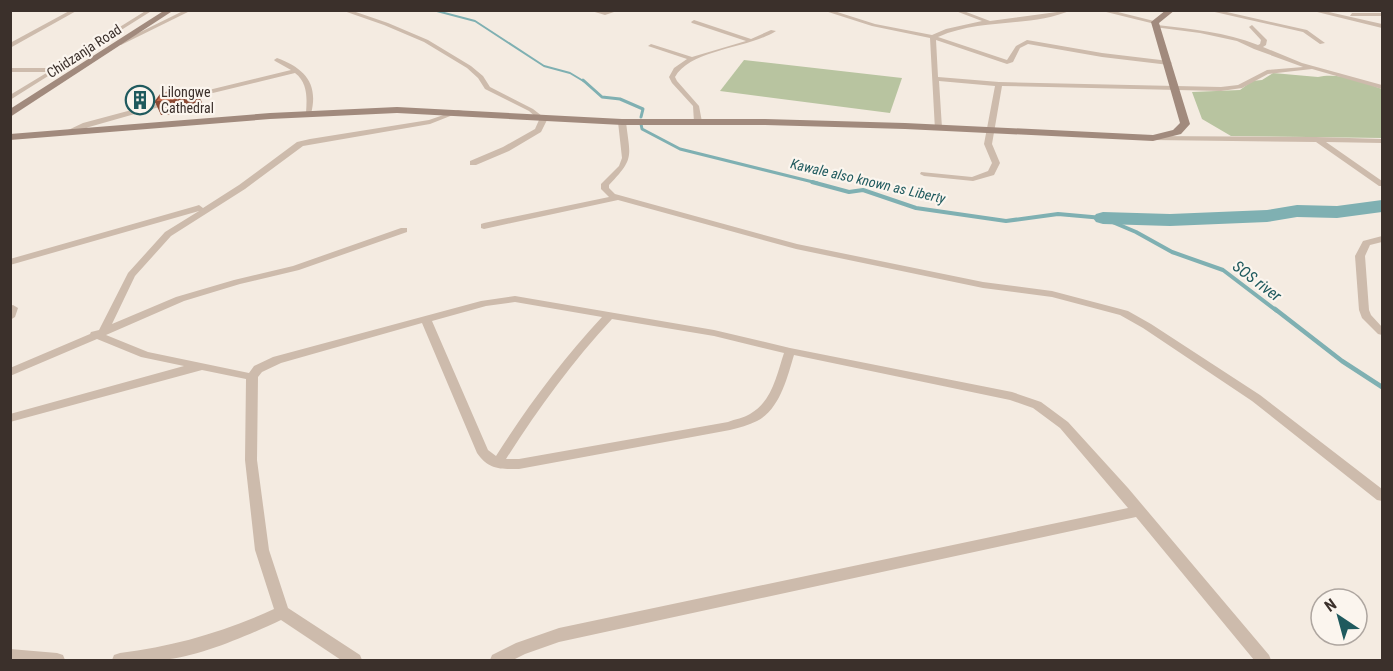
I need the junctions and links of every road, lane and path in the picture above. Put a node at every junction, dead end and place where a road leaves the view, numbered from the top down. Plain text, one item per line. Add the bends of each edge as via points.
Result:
1 (76, 10) edge
2 (151, 10) edge
3 (171, 10) edge
4 (190, 10) edge
5 (343, 10) edge
6 (590, 10) edge
7 (618, 10) edge
8 (824, 10) edge
9 (955, 10) edge
10 (1070, 10) edge
11 (1100, 10) edge
12 (1172, 10) edge
13 (1208, 10) edge
14 (1311, 10) edge
15 (1340, 15) junction
16 (1383, 15) edge
17 (1154, 20) junction
18 (694, 22) dead end
19 (993, 23) junction
20 (1383, 26) edge
21 (1252, 27) dead end
22 (773, 31) dead end
23 (933, 37) junction
24 (752, 41) junction
25 (1322, 43) dead end
26 (119, 44) junction
27 (10, 46) edge
28 (651, 46) dead end
29 (1256, 48) junction
30 (693, 59) junction
31 (277, 60) dead end
32 (1169, 63) junction
33 (1310, 68) junction
34 (10, 70) edge
35 (55, 70) junction
36 (298, 70) junction
37 (935, 79) junction
38 (999, 84) junction
39 (1383, 87) edge
40 (1176, 89) junction
41 (10, 98) edge
42 (460, 111) junction
43 (309, 113) junction
44 (10, 114) edge
45 (542, 118) junction
46 (622, 122) junction
47 (698, 122) junction
48 (938, 128) junction
49 (68, 132) junction
50 (992, 132) junction
51 (10, 137) edge
52 (1153, 138) junction
53 (1316, 139) junction
54 (1383, 141) edge
55 (473, 163) dead end
56 (924, 174) dead end
57 (1383, 184) edge
58 (617, 198) junction
59 (214, 204) junction
60 (484, 226) dead end
61 (404, 230) dead end
62 (1383, 239) edge
63 (10, 262) edge
64 (609, 316) junction
65 (426, 320) junction
66 (1383, 332) edge
67 (100, 333) junction
68 (790, 351) junction
69 (202, 366) junction
70 (10, 372) edge
71 (252, 377) junction
72 (10, 418) edge
73 (497, 464) junction
74 (1383, 496) edge
75 (1138, 511) junction
76 (282, 612) junction
77 (10, 656) edge
78 (57, 660) edge
79 (120, 660) edge
80 (354, 660) edge
81 (498, 660) edge
82 (1263, 660) edge

1 - 27 street
2 - 35 street
3 - 26 street, Chidzanja Road
4 - 26 street
5 - 45 street via 426,41 469,67 487,88
6 - 7 street
8 - 23 street
9 - 19 street
10 - 19 street
11 - 17 street
12 - 17 street
13 - 25 street via 1305,31
14 - 15 street
15 - 16 street
15 - 20 street
17 - 29 street via 1239,40
17 - 32 street
18 - 24 street
19 - 23 street
21 - 29 street via 1264,40
22 - 24 street
23 - 32 street via 1007,62 1027,42
23 - 37 street
24 - 30 street
26 - 44 street, Chidzanja Road
28 - 30 street
29 - 33 street
30 - 47 street via 676,69 672,77 696,106
31 - 36 street
32 - 40 street
33 - 39 street
33 - 40 street via 1260,74 1240,87
34 - 35 street
35 - 41 street
36 - 43 street via 309,83
36 - 49 street via 189,96
37 - 38 street
37 - 48 street
38 - 40 street
38 - 50 street
40 - 52 street via 1185,124 1178,132
42 - 43 street
42 - 45 street
42 - 59 street via 430,122 304,142
43 - 49 street
45 - 46 street
45 - 55 street via 538,130
46 - 47 street
46 - 58 street via 626,158 605,184 608,193
47 - 48 street
48 - 50 street
49 - 51 street
50 - 52 street
50 - 56 street via 988,144 996,163 986,176 966,179
52 - 53 street
53 - 54 street
53 - 57 street
58 - 60 street
58 - 74 street via 796,246 983,285 1071,298 1124,313 1256,398
59 - 63 street
59 - 67 street via 168,234 141,263
61 - 67 street via 296,268 208,290
62 - 66 street via 1366,243 1360,256 1364,310
64 - 65 street via 515,299
64 - 68 street via 714,333
64 - 73 street via 575,351 534,405
65 - 71 street via 277,360 258,369
65 - 73 street via 483,453
67 - 69 street via 145,355
67 - 70 street
68 - 73 street via 768,406 755,417 730,426 519,464
68 - 75 street via 1030,402 1064,425
69 - 71 street
69 - 72 street
71 - 76 street via 251,460 260,539
75 - 81 street via 559,635
75 - 82 street
76 - 79 street via 197,647
76 - 80 street
77 - 78 street

